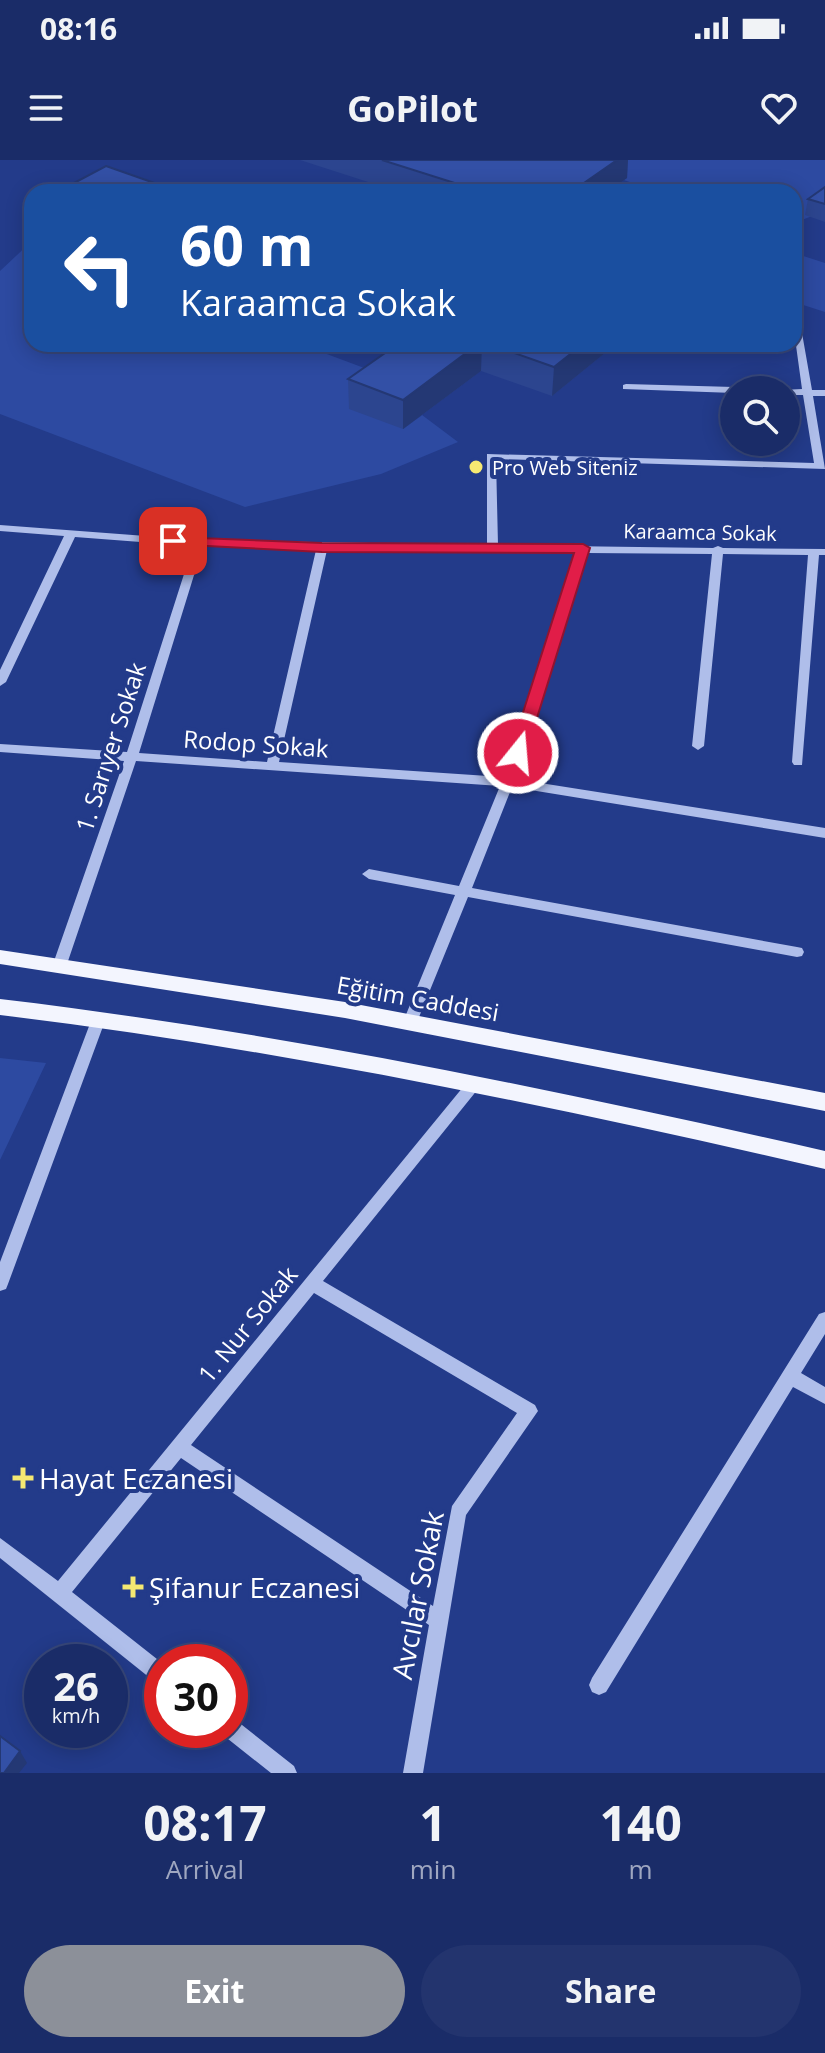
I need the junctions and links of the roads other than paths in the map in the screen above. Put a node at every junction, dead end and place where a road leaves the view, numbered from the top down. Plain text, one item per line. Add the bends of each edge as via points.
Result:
1 (800, 352) edge
2 (626, 387) dead end
3 (720, 390) edge
4 (800, 392) edge
5 (807, 392) junction
6 (825, 393) edge
7 (822, 466) edge
8 (0, 528) edge
9 (71, 533) junction
10 (199, 543) junction
11 (322, 547) junction
12 (493, 548) junction
13 (583, 548) junction
14 (718, 549) junction
15 (819, 552) edge
16 (0, 682) edge
17 (698, 746) dead end
18 (0, 748) edge
19 (132, 756) junction
20 (798, 762) dead end
21 (272, 767) junction
22 (508, 782) junction
23 (825, 833) edge
24 (369, 874) dead end
25 (466, 892) junction
26 (797, 952) dead end
27 (0, 957) edge
28 (60, 964) junction
29 (0, 1007) edge
30 (98, 1021) junction
31 (410, 1022) junction
32 (473, 1085) junction
33 (825, 1102) edge
34 (825, 1160) edge
35 (312, 1283) junction
36 (0, 1284) edge
37 (825, 1319) edge
38 (790, 1376) junction
39 (825, 1396) edge
40 (179, 1447) junction
41 (0, 1547) edge
42 (59, 1594) junction
43 (439, 1621) junction
44 (144, 1661) edge
45 (599, 1685) dead end
46 (248, 1742) edge
47 (287, 1773) edge
48 (413, 1773) edge

1 - 5 street
2 - 3 street
4 - 5 street
5 - 6 street
5 - 7 street
7 - 12 street via 491,456
8 - 9 street, Karaamca Sokak
9 - 10 street, Karaamca Sokak
9 - 16 street
10 - 11 street, Karaamca Sokak
10 - 19 street, 1. Sarıyer Sokak
11 - 12 street, Karaamca Sokak
11 - 21 street
12 - 13 street, Karaamca Sokak
13 - 14 street, Karaamca Sokak
13 - 22 street
14 - 15 street, Karaamca Sokak
14 - 17 street
15 - 20 street
18 - 19 street, Rodop Sokak
19 - 21 street, Rodop Sokak
19 - 28 street, 1. Sarıyer Sokak
21 - 22 street, Rodop Sokak
22 - 23 street, Rodop Sokak
22 - 25 street
24 - 25 street
25 - 26 street
25 - 31 street
27 - 28 main road, Eğitim Caddesi
28 - 31 main road, Eğitim Caddesi
29 - 30 main road
30 - 32 main road via 311,1053
30 - 36 street
31 - 33 main road, Eğitim Caddesi
32 - 34 main road
32 - 35 street, 1. Nur Sokak
35 - 40 street, 1. Nur Sokak
35 - 43 street, Avcılar Sokak via 529,1411 458,1512
37 - 38 street
38 - 39 street
38 - 45 street
40 - 42 street, 1. Nur Sokak
40 - 43 street
41 - 42 street
42 - 44 street
43 - 48 street, Avcılar Sokak
46 - 47 street

